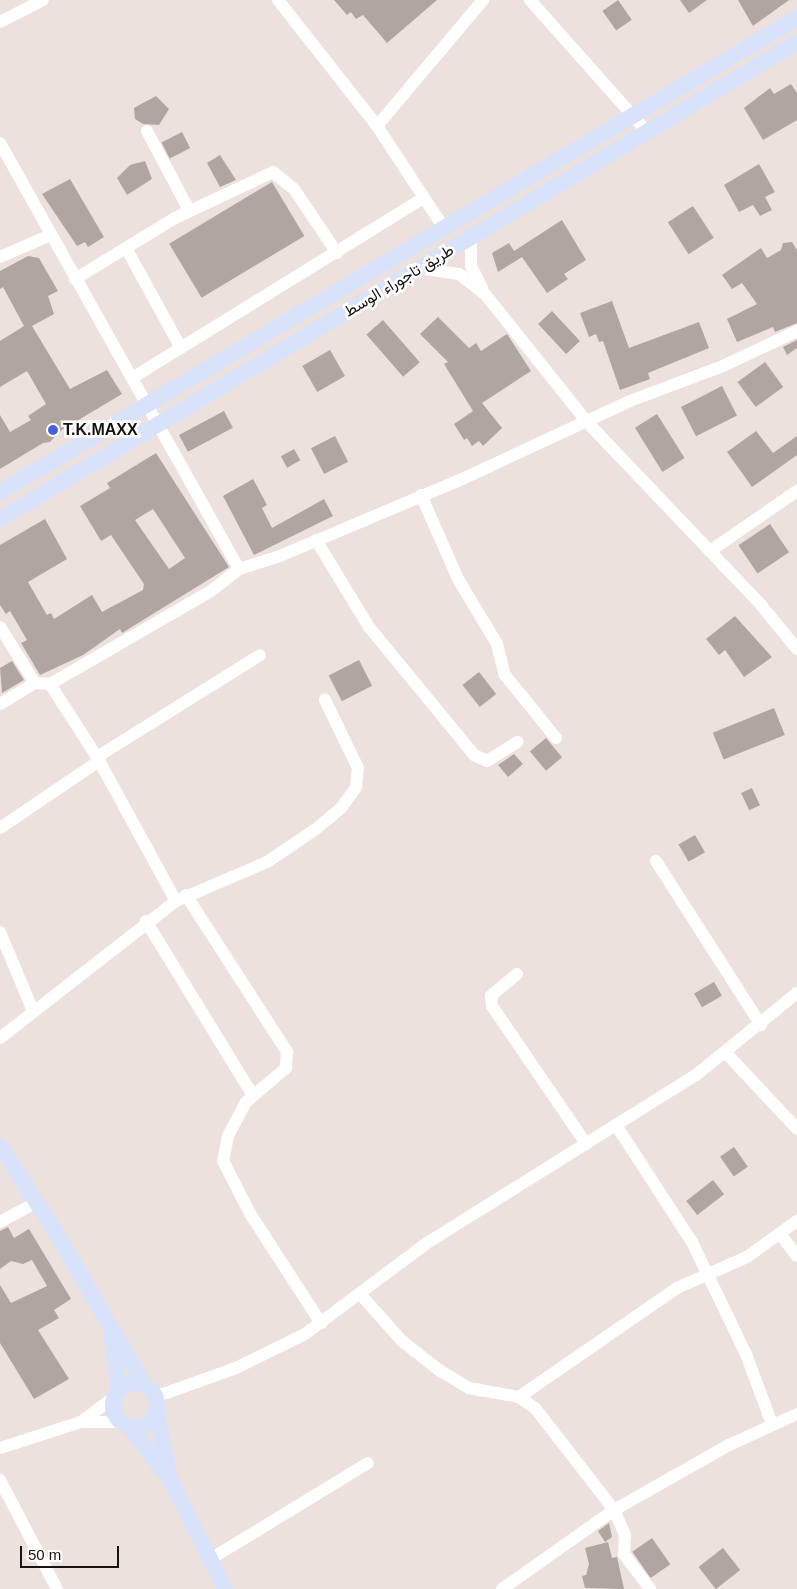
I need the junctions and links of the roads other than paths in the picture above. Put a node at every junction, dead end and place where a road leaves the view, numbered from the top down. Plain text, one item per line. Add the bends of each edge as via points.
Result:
1 (42, 0) edge
2 (278, 0) edge
3 (483, 0) edge
4 (530, 0) edge
5 (797, 18) edge
6 (0, 22) edge
7 (797, 42) edge
8 (634, 116) junction
9 (377, 126) junction
10 (147, 131) dead end
11 (647, 132) junction
12 (0, 143) edge
13 (424, 198) junction
14 (189, 210) junction
15 (444, 228) junction
16 (50, 235) junction
17 (471, 238) junction
18 (126, 248) junction
19 (337, 253) junction
20 (0, 257) edge
21 (420, 268) junction
22 (75, 279) junction
23 (485, 294) junction
24 (797, 331) edge
25 (181, 348) junction
26 (132, 378) junction
27 (145, 404) junction
28 (587, 422) junction
29 (156, 424) junction
30 (797, 491) edge
31 (0, 492) edge
32 (421, 495) junction
33 (0, 519) edge
34 (316, 540) junction
35 (710, 551) junction
36 (239, 569) junction
37 (0, 627) edge
38 (797, 649) edge
39 (260, 655) dead end
40 (35, 683) junction
41 (50, 684) junction
42 (325, 700) dead end
43 (0, 704) edge
44 (556, 738) dead end
45 (518, 742) dead end
46 (98, 759) junction
47 (0, 828) edge
48 (656, 861) dead end
49 (181, 898) junction
50 (146, 921) junction
51 (0, 932) edge
52 (517, 974) dead end
53 (797, 993) edge
54 (32, 1010) junction
55 (761, 1025) junction
56 (0, 1038) edge
57 (726, 1054) junction
58 (252, 1094) junction
59 (616, 1125) junction
60 (797, 1129) edge
61 (586, 1144) junction
62 (0, 1146) edge
63 (37, 1202) junction
64 (797, 1221) edge
65 (0, 1222) edge
66 (781, 1235) junction
67 (797, 1256) edge
68 (708, 1275) junction
69 (361, 1295) junction
70 (321, 1323) junction
71 (110, 1331) junction
72 (117, 1394) junction
73 (519, 1397) junction
74 (152, 1398) junction
75 (797, 1414) edge
76 (81, 1422) junction
77 (124, 1424) junction
78 (772, 1424) junction
79 (0, 1448) edge
80 (368, 1463) dead end
81 (0, 1480) edge
82 (170, 1481) junction
83 (614, 1510) junction
84 (209, 1560) junction
85 (57, 1589) edge
86 (225, 1589) edge
87 (502, 1589) edge
88 (650, 1589) edge

1 - 6 street
2 - 9 street
3 - 9 street
4 - 8 street
5 - 8 main road
7 - 11 main road, طريق تاجوراء الوسط
8 - 11 street
8 - 15 main road
9 - 13 street
10 - 14 street
11 - 17 main road, طريق تاجوراء الوسط
12 - 16 street
13 - 15 street
13 - 19 street
14 - 18 street
14 - 19 street via 273,172 294,189
15 - 27 main road
16 - 20 street
16 - 22 street
17 - 21 main road, طريق تاجوراء الوسط
17 - 23 street via 472,266
18 - 22 street
18 - 25 street
19 - 25 street
21 - 23 street via 459,274
21 - 29 main road, طريق تاجوراء الوسط
22 - 26 street
23 - 28 street
24 - 28 street
25 - 26 street
26 - 27 street
27 - 29 street
27 - 31 main road
28 - 32 street
28 - 35 street
29 - 33 main road, طريق تاجوراء الوسط
29 - 36 street
30 - 35 street
32 - 34 street
32 - 44 street via 458,579 497,644 505,675
34 - 36 street
34 - 45 street via 369,627 474,755 487,761
35 - 38 street
36 - 41 street via 211,591
37 - 40 street
39 - 46 street
40 - 41 street
40 - 43 street
41 - 46 street
42 - 49 street via 358,768 356,787 351,796 330,818 284,852
46 - 47 street
46 - 49 street
48 - 55 street
49 - 50 street
49 - 58 street via 287,1052 286,1068
50 - 54 street
50 - 58 street
51 - 54 street
52 - 61 street via 491,996 492,1006
53 - 55 street
54 - 56 street
55 - 57 street
57 - 59 street
57 - 60 street
58 - 70 street via 223,1150 226,1172
59 - 61 street
59 - 68 street via 664,1193
61 - 69 street via 427,1243
62 - 63 main road
63 - 65 street
63 - 71 main road
64 - 66 street
66 - 67 street
66 - 68 street via 747,1257
68 - 73 street via 662,1297
68 - 78 street via 746,1354
69 - 70 street
69 - 73 street via 402,1341 439,1370 479,1392
70 - 74 street via 236,1368
71 - 72 main road
71 - 74 main road
72 - 74 main road via 131,1384
72 - 76 street
72 - 77 main road via 113,1410
73 - 83 street via 543,1416
74 - 77 main road via 146,1424
74 - 82 main road
75 - 78 street
76 - 77 street
76 - 79 street
77 - 82 main road
78 - 83 street
80 - 84 street
81 - 85 street
82 - 84 main road
83 - 87 street
83 - 88 street via 625,1535 624,1554
84 - 86 main road

